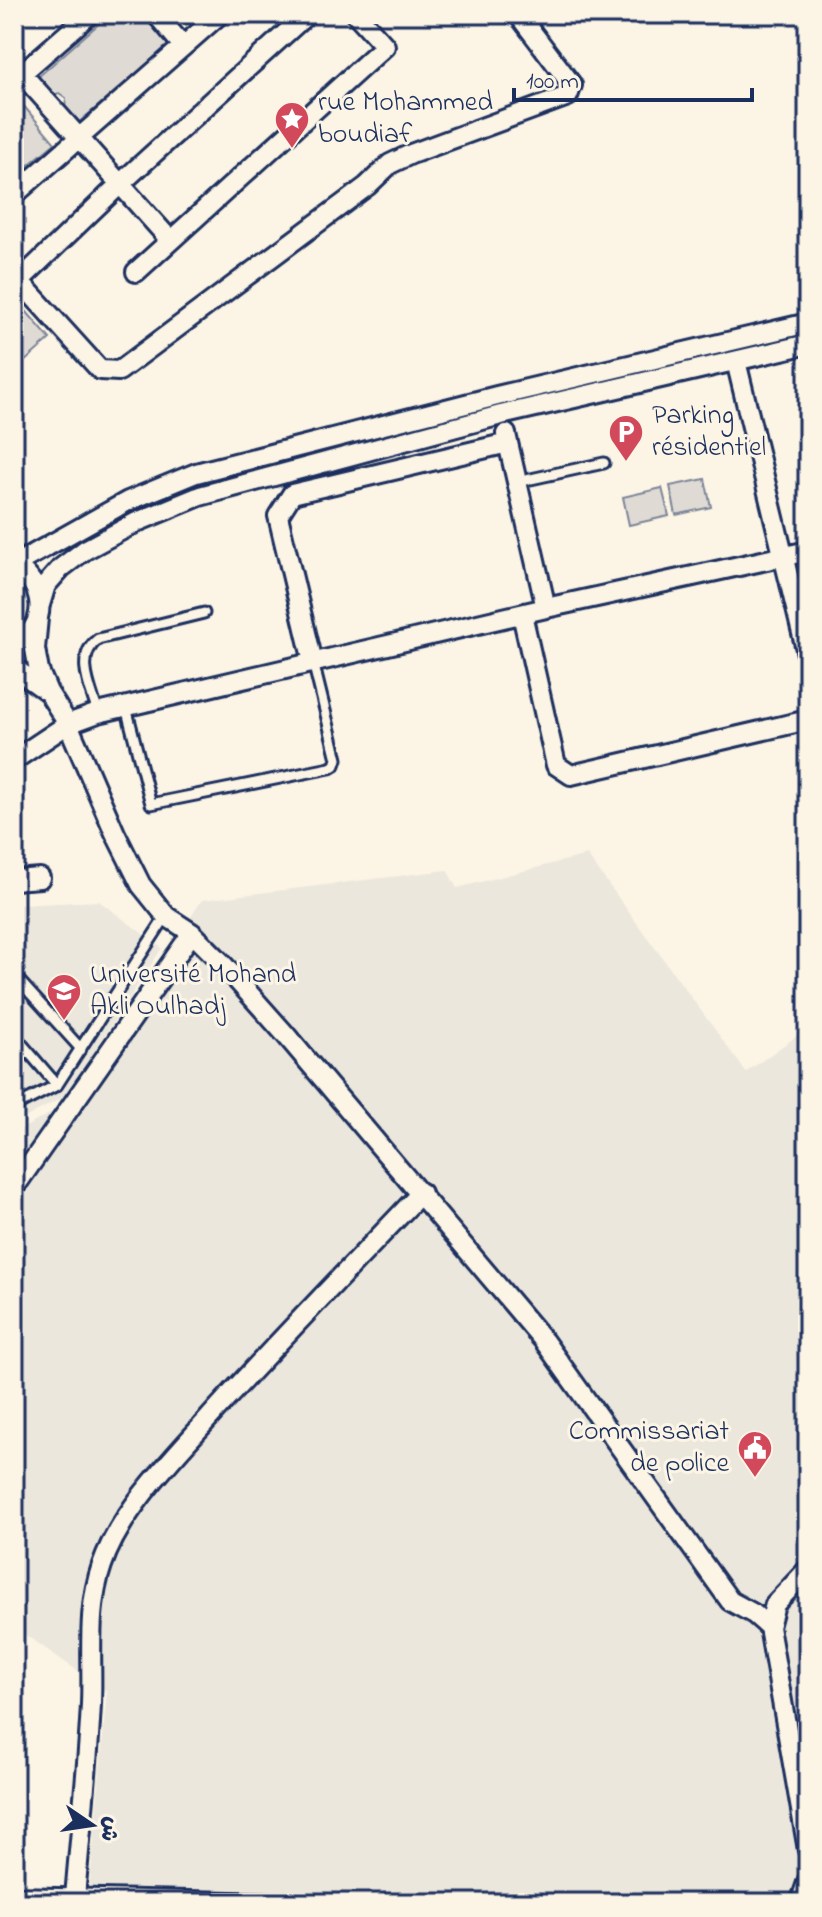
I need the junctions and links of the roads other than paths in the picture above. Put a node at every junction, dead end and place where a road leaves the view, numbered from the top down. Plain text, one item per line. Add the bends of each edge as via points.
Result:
1 (90, 14) edge
2 (156, 14) edge
3 (220, 14) edge
4 (307, 14) edge
5 (356, 14) edge
6 (519, 14) edge
7 (183, 46) junction
8 (16, 73) edge
9 (79, 137) junction
10 (120, 184) junction
11 (14, 195) edge
12 (170, 240) junction
13 (136, 272) dead end
14 (16, 281) edge
15 (808, 323) edge
16 (808, 344) edge
17 (736, 361) junction
18 (497, 396) junction
19 (501, 415) junction
20 (508, 443) junction
21 (604, 463) dead end
22 (517, 482) junction
23 (808, 551) edge
24 (785, 556) junction
25 (14, 565) edge
26 (546, 608) junction
27 (39, 612) junction
28 (204, 613) dead end
29 (522, 614) junction
30 (14, 645) edge
31 (808, 658) edge
32 (313, 662) junction
33 (14, 668) edge
34 (48, 692) junction
35 (126, 707) junction
36 (98, 713) junction
37 (808, 720) edge
38 (68, 724) junction
39 (14, 760) edge
40 (40, 878) dead end
41 (14, 880) edge
42 (166, 916) junction
43 (192, 933) junction
44 (14, 975) edge
45 (14, 1035) edge
46 (81, 1049) junction
47 (57, 1085) junction
48 (14, 1107) edge
49 (14, 1188) edge
50 (421, 1193) junction
51 (808, 1569) edge
52 (769, 1627) junction
53 (808, 1850) edge
54 (808, 1880) edge
55 (14, 1897) edge
56 (75, 1898) junction
57 (275, 1903) edge
58 (800, 1903) edge

1 - 8 street
2 - 7 street
3 - 7 street
4 - 10 street
5 - 12 street via 385,46
6 - 14 street via 572,85 568,96 390,164 119,371 100,370
7 - 9 street
8 - 9 street
9 - 10 street
9 - 11 street
10 - 12 street
10 - 14 street
12 - 13 street
15 - 18 street
16 - 17 street
17 - 19 street
17 - 24 street
18 - 19 street
18 - 25 street via 196,473 128,501
19 - 20 street
19 - 27 street via 167,508 109,536 61,568 46,585
20 - 22 street
20 - 32 street via 292,494 278,516
21 - 22 lane
22 - 26 street
23 - 24 street
24 - 26 street
24 - 31 street
25 - 27 street via 33,581
26 - 29 street
27 - 30 street via 28,634
27 - 34 street via 35,649
28 - 36 lane via 90,645 85,664
29 - 32 street
29 - 37 street via 556,765 571,775
32 - 35 street
32 - 35 lane via 337,759 330,768 151,804
33 - 34 street
34 - 38 street
35 - 36 street
36 - 38 street
38 - 39 street
38 - 42 street via 141,885
40 - 41 street
42 - 43 street
42 - 46 lane
43 - 49 street
43 - 50 street
44 - 46 lane
45 - 47 lane
46 - 47 lane
47 - 48 lane
50 - 52 street via 544,1341 730,1601
50 - 56 street via 183,1446 116,1536 102,1566 89,1626 91,1701
51 - 52 street via 775,1604
52 - 53 street
54 - 58 street
55 - 56 street
56 - 57 street

